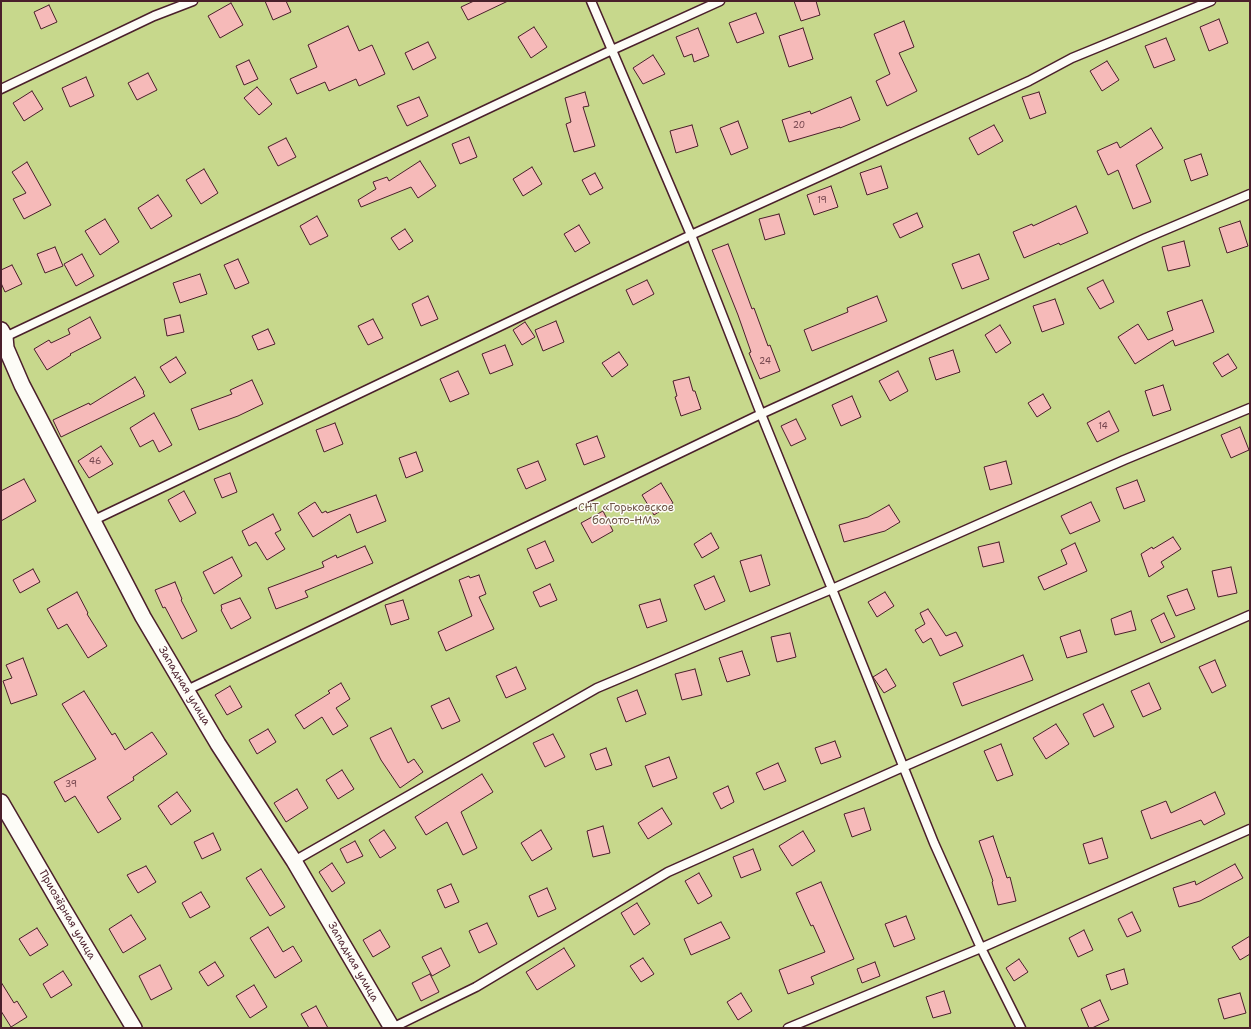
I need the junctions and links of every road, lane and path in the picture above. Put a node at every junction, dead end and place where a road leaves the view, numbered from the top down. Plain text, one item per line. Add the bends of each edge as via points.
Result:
1 (192, 1) edge
2 (591, 1) edge
3 (720, 1) edge
4 (1211, 1) edge
5 (612, 50) junction
6 (1, 89) edge
7 (1250, 194) edge
8 (691, 235) junction
9 (3, 334) edge
10 (1250, 408) edge
11 (761, 414) junction
12 (92, 521) junction
13 (832, 589) junction
14 (1250, 616) edge
15 (187, 690) junction
16 (903, 767) junction
17 (1, 802) edge
18 (1250, 829) edge
19 (294, 861) junction
20 (981, 948) junction
21 (134, 1028) edge
22 (392, 1028) edge
23 (788, 1028) edge
24 (1021, 1028) edge

1 - 6 lane via 154,16
2 - 5 lane
3 - 5 lane
4 - 8 lane via 1072,58 1028,81
5 - 8 lane
5 - 9 lane
7 - 11 lane via 1146,238
8 - 11 lane
8 - 12 lane
9 - 12 street, Западная улица via 6,348 22,385
10 - 13 lane via 1124,460
11 - 13 lane
11 - 15 lane
12 - 15 street, Западная улица via 143,617
13 - 16 lane
13 - 19 lane via 597,688
14 - 16 lane
15 - 19 street, Западная улица via 218,744
16 - 20 lane
16 - 22 lane via 668,872 476,987
17 - 21 street, Приозёрная улица
18 - 20 lane
19 - 22 street, Западная улица
20 - 23 lane
20 - 24 lane

